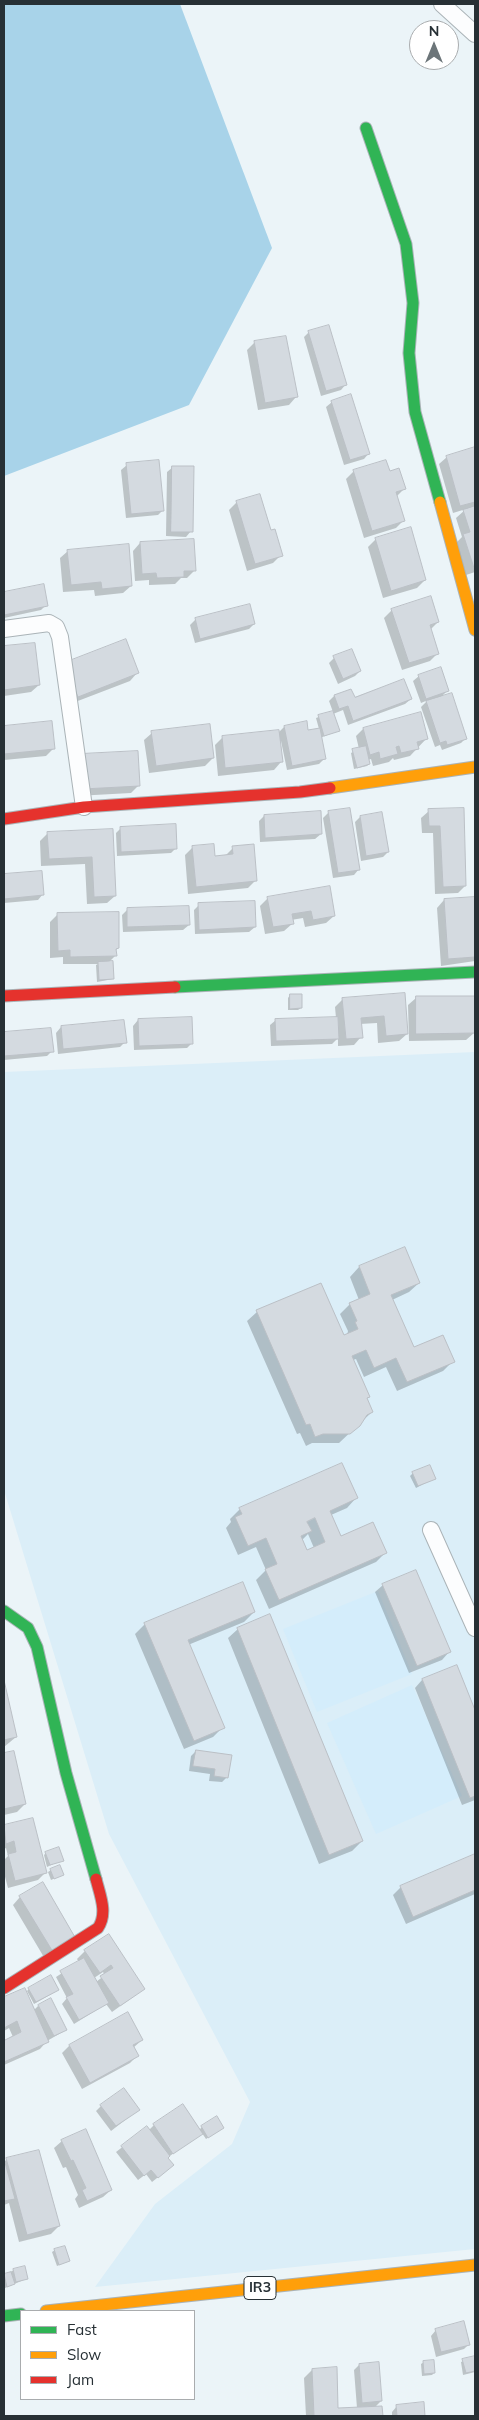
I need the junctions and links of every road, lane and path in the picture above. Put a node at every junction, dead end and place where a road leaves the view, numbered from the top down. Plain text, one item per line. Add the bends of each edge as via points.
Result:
1 (442, 4) edge
2 (475, 34) edge
3 (366, 128) dead end
4 (4, 629) edge
5 (475, 630) edge
6 (475, 767) edge
7 (84, 807) junction
8 (4, 819) edge
9 (475, 972) edge
10 (4, 996) edge
11 (431, 1530) dead end
12 (4, 1611) edge
13 (475, 1628) edge
14 (4, 1988) edge
15 (475, 2265) edge
16 (55, 2310) edge
17 (20, 2314) edge
18 (4, 2316) edge

1 - 2 street
3 - 5 street via 406,244 413,303 410,353 415,412
4 - 7 street via 49,623 56,627
6 - 7 street via 300,792
7 - 8 street
9 - 10 street
11 - 13 street
12 - 14 street via 28,1628 37,1646 104,1917 102,1925 95,1931
15 - 16 street, IR3
17 - 18 street

